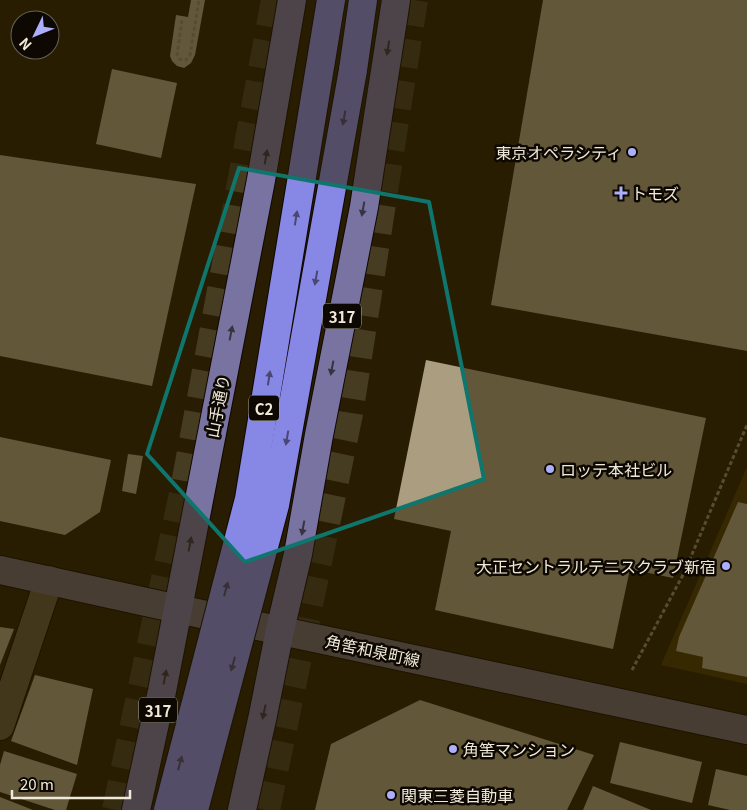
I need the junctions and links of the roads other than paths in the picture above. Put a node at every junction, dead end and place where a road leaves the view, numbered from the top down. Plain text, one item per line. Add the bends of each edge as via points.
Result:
1 (292, 0) edge
2 (331, 0) edge
3 (363, 0) edge
4 (396, 0) edge
5 (0, 570) edge
6 (49, 580) junction
7 (178, 609) junction
8 (280, 630) junction
9 (0, 726) edge
10 (747, 730) edge
11 (136, 810) edge
12 (168, 810) edge
13 (194, 810) edge
14 (242, 810) edge

7 -> 1 main road, 山手通り / 317 via 262,180
12 -> 2 highway, C2, bridge via 249,499
3 -> 13 highway, C2, bridge via 275,505
4 -> 8 main road, 317 via 364,208 298,554
5 - 6 main road, 角筈和泉町線
6 - 7 main road, 角筈和泉町線
6 - 9 street
7 - 8 main road, 角筈和泉町線
11 -> 7 main road, 山手通り / 317
8 - 10 main road, 角筈和泉町線
8 -> 14 main road, 317

